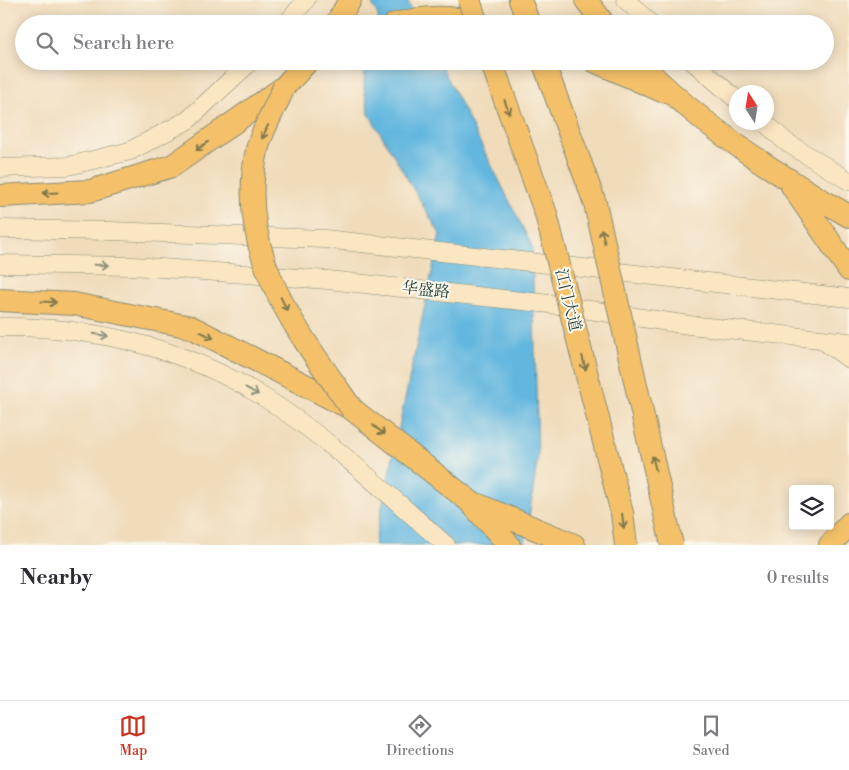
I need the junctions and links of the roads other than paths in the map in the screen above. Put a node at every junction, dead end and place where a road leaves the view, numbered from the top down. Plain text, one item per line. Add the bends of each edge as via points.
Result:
1 (306, 0) edge
2 (350, 0) edge
3 (469, 0) edge
4 (520, 0) edge
5 (586, 0) edge
6 (626, 0) edge
7 (294, 15) edge
8 (341, 15) edge
9 (475, 15) edge
10 (526, 15) edge
11 (597, 15) edge
12 (642, 15) edge
13 (241, 70) edge
14 (300, 70) edge
15 (494, 70) edge
16 (546, 70) edge
17 (614, 70) edge
18 (647, 70) edge
19 (702, 70) edge
20 (284, 87) junction
21 (729, 94) edge
22 (672, 96) junction
23 (773, 130) edge
24 (0, 168) edge
25 (849, 181) edge
26 (789, 182) junction
27 (0, 196) edge
28 (849, 216) edge
29 (0, 229) edge
30 (0, 264) edge
31 (849, 270) edge
32 (849, 298) edge
33 (0, 300) edge
34 (0, 327) edge
35 (820, 339) junction
36 (849, 342) edge
37 (849, 359) edge
38 (352, 408) junction
39 (468, 500) junction
40 (849, 524) edge
41 (446, 545) edge
42 (509, 545) edge
43 (574, 545) edge
44 (626, 545) edge
45 (672, 545) edge
46 (830, 545) edge

1 - 7 main road
2 - 8 highway
3 - 9 highway, bridge
4 - 10 highway
5 - 11 highway
6 - 12 main road
13 - 24 main road via 188,120 130,151 68,166
14 - 20 highway
15 -> 44 highway, 江门大道, bridge via 546,214 622,513
45 -> 16 highway, bridge via 595,203
17 - 22 highway
18 - 22 highway
19 - 21 main road
20 -> 27 highway via 172,166 90,190
20 -> 38 highway, bridge via 257,148 251,194 261,256 295,327
22 - 26 highway
23 - 25 main road via 786,142
26 - 28 highway
26 - 31 highway
29 - 32 main road via 325,239
30 -> 35 main road, 华盛路 via 133,266 328,280 550,304 690,325
33 -> 38 highway via 74,304 191,327
34 -> 41 main road via 34,326 97,334 135,342 219,373 301,423
35 - 36 main road, 华盛路
35 - 37 main road
38 -> 39 highway
39 - 42 highway
39 - 43 highway
40 - 46 highway

